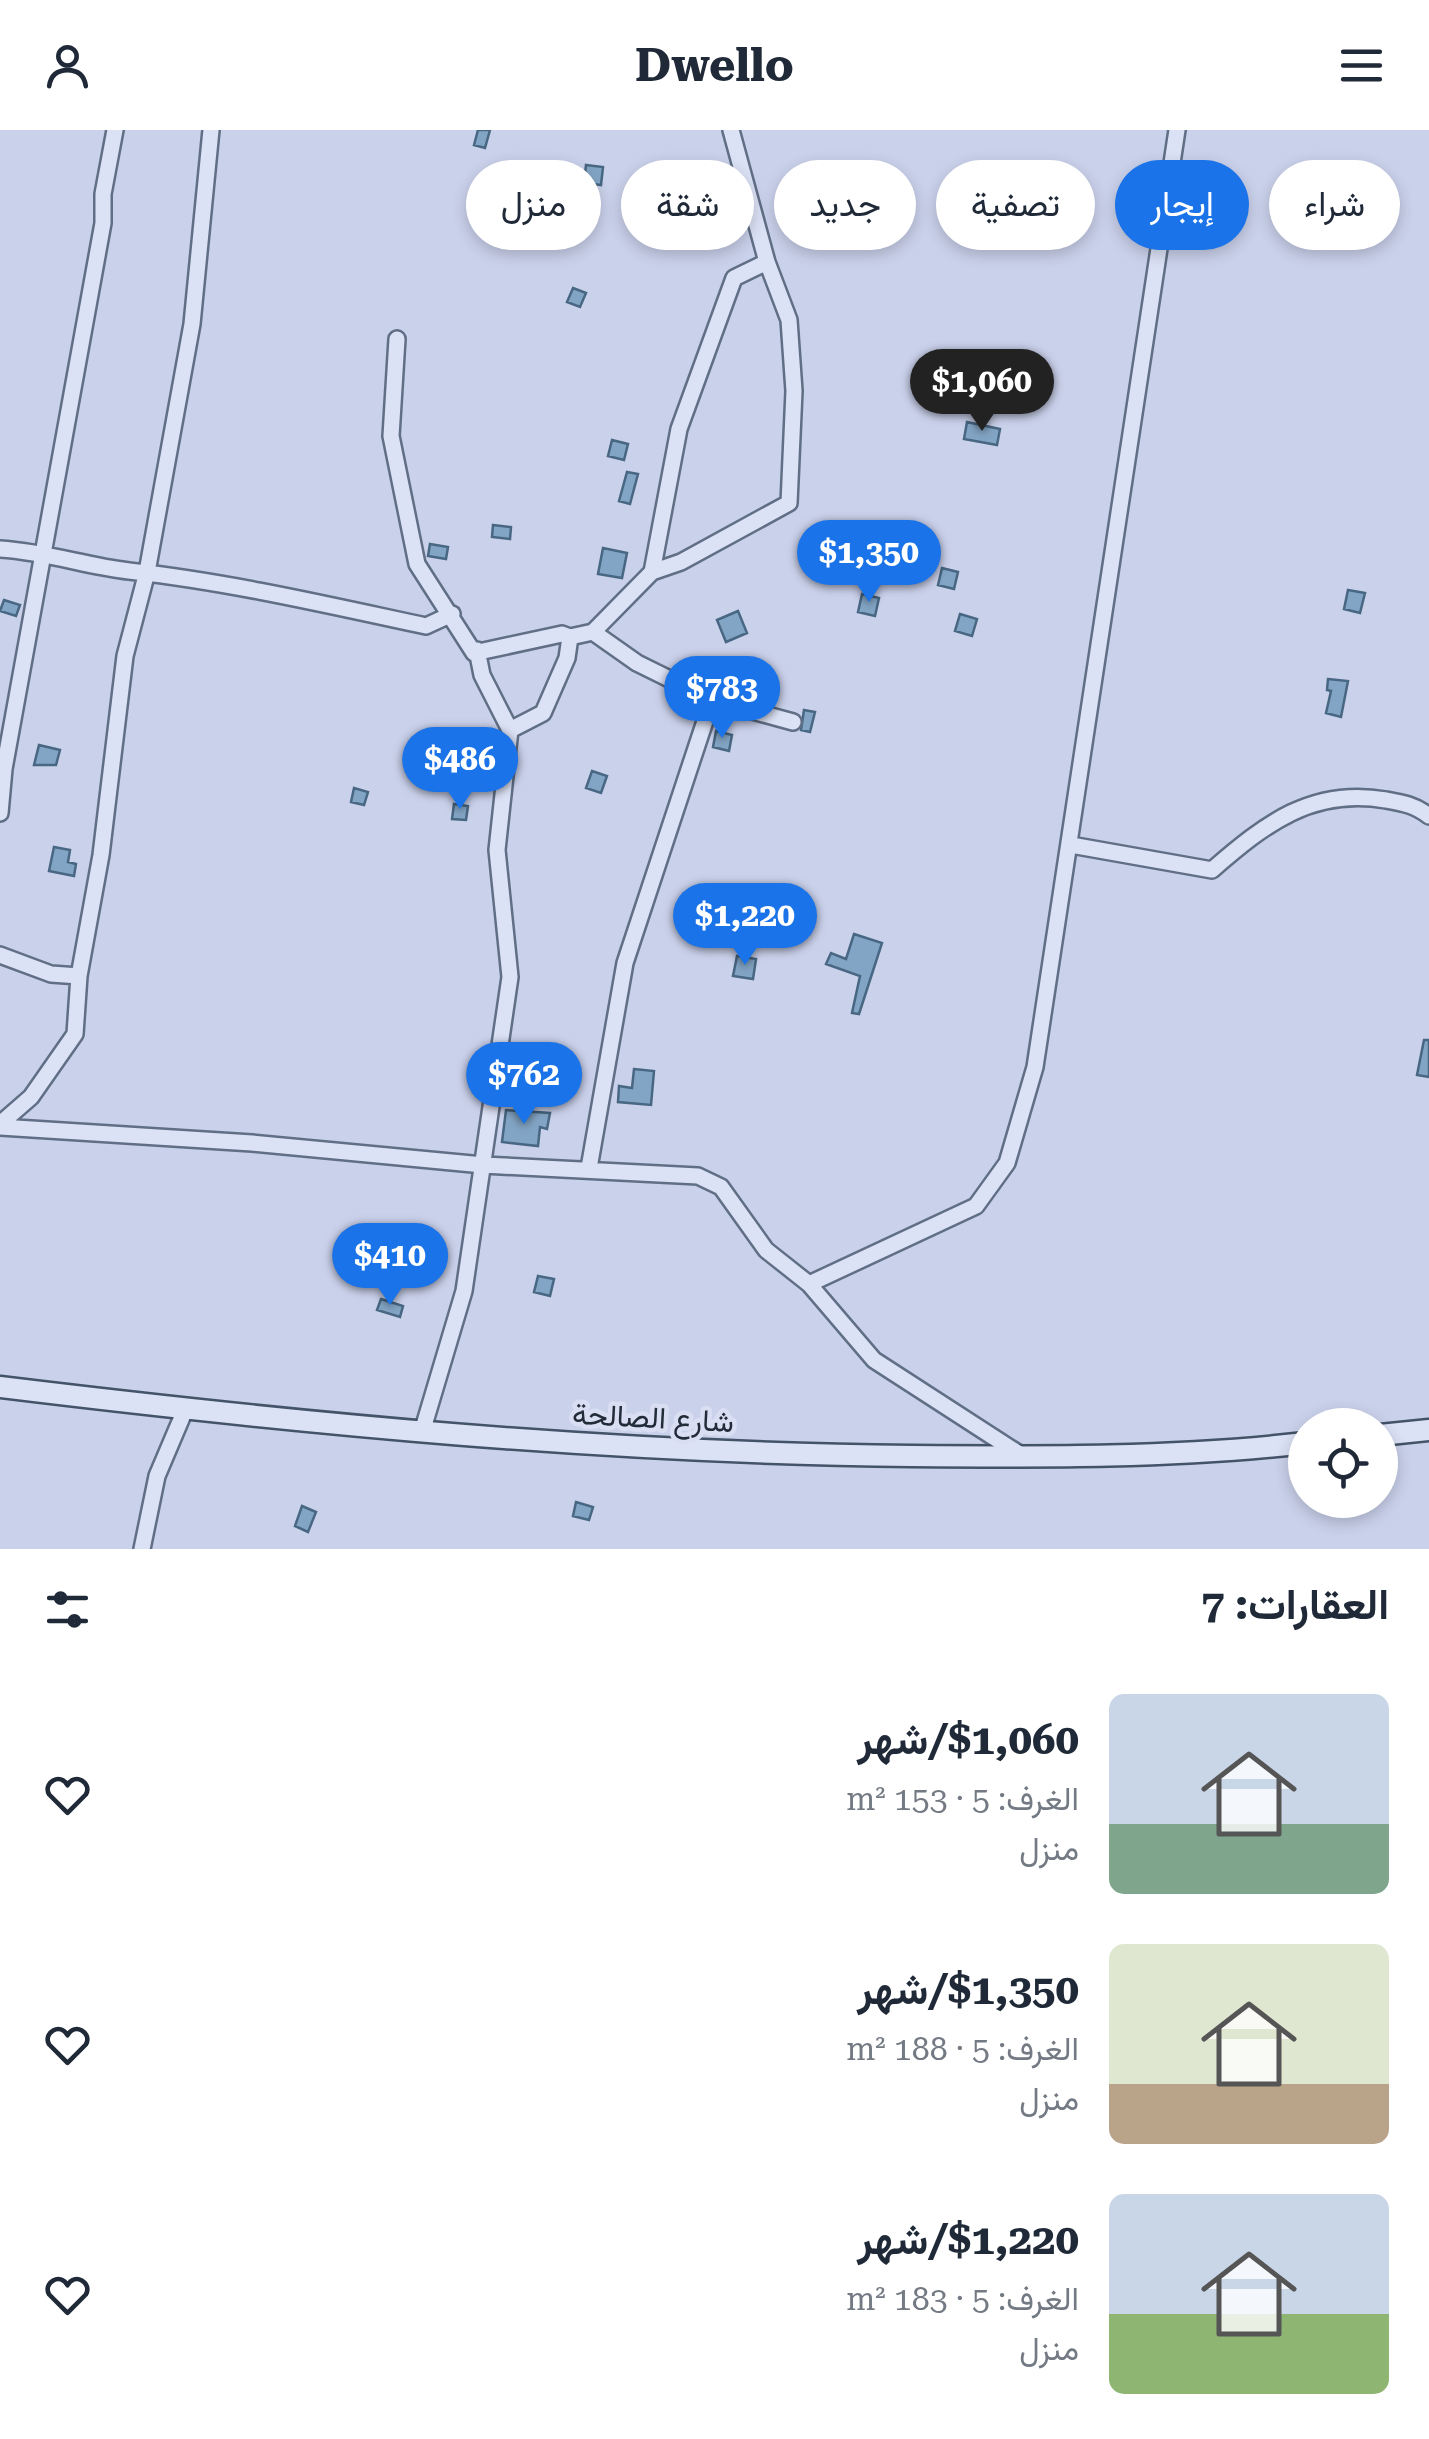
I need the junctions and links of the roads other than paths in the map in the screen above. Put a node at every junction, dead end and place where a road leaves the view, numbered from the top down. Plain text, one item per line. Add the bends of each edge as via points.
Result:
1 (115, 130) edge
2 (212, 130) edge
3 (731, 130) edge
4 (1177, 130) edge
5 (767, 262) junction
6 (396, 339) dead end
7 (0, 549) edge
8 (46, 552) junction
9 (147, 572) junction
10 (652, 572) junction
11 (452, 614) junction
12 (593, 632) junction
13 (570, 637) junction
14 (476, 652) junction
15 (712, 700) junction
16 (793, 722) dead end
17 (510, 730) junction
18 (0, 813) edge
19 (1429, 816) edge
20 (1071, 845) junction
21 (0, 955) edge
22 (78, 976) junction
23 (0, 1125) edge
24 (483, 1165) junction
25 (589, 1168) junction
26 (809, 1284) junction
27 (0, 1388) edge
28 (185, 1410) junction
29 (1429, 1430) edge
30 (422, 1432) junction
31 (1398, 1433) edge
32 (1288, 1445) edge
33 (1024, 1457) junction
34 (142, 1549) edge

1 - 8 street
2 - 9 street via 192,324
3 - 5 street
4 - 20 street
5 - 10 street via 734,278 679,429
5 - 10 street via 789,320 789,503
6 - 11 street via 393,454 418,564
7 - 8 street
8 - 9 street
8 - 18 street
9 - 11 street via 426,626
9 - 22 street via 125,656 102,855
10 - 12 street
11 - 14 street
12 - 13 street
12 - 15 street via 636,663
13 - 14 street
13 - 17 street via 543,714
14 - 17 street
15 - 16 street
15 - 25 street via 625,963
17 - 24 street via 497,850 510,977
19 - 20 street via 1414,805 1354,794 1314,802 1256,832 1212,870
20 - 26 street via 1035,1067 1006,1163 976,1206
21 - 22 street via 51,974
22 - 23 street via 75,1034 30,1097
23 - 24 street
24 - 25 street
24 - 30 street via 464,1292
25 - 26 street via 698,1176 721,1187 766,1250
26 - 33 street via 874,1360
27 - 28 main road, شارع الصالحة
28 - 30 main road, شارع الصالحة
28 - 34 street via 157,1476
29 - 31 main road
30 - 33 main road, شارع الصالحة via 776,1455
32 - 33 main road, شارع الصالحة

